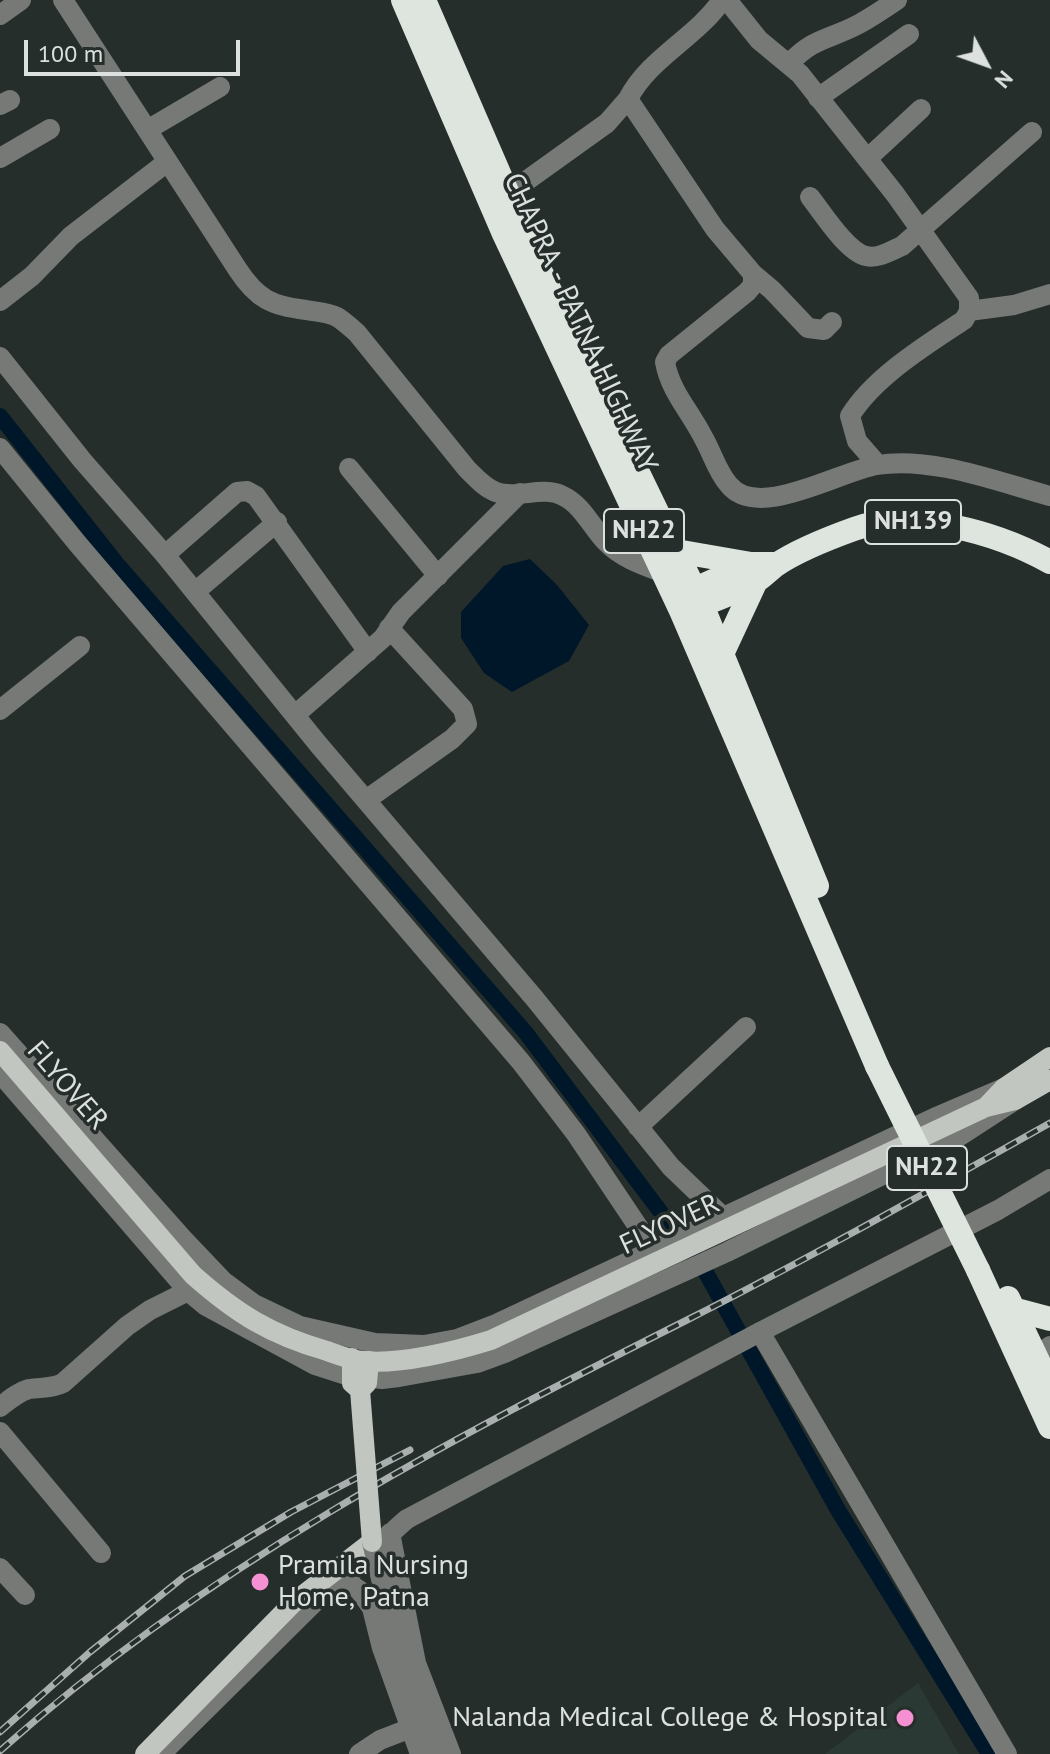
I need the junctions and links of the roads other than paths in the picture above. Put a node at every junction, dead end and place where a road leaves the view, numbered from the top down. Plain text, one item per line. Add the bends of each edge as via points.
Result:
1 (21, 0) edge
2 (63, 0) edge
3 (403, 0) edge
4 (424, 0) edge
5 (725, 0) edge
6 (897, 0) edge
7 (0, 15) edge
8 (909, 34) dead end
9 (789, 64) junction
10 (220, 87) dead end
11 (818, 98) junction
12 (628, 99) junction
13 (921, 109) dead end
14 (50, 129) dead end
15 (147, 130) junction
16 (1032, 132) dead end
17 (0, 158) edge
18 (867, 159) junction
19 (167, 162) junction
20 (508, 194) junction
21 (810, 197) dead end
22 (920, 230) junction
23 (753, 274) junction
24 (1050, 294) edge
25 (0, 301) edge
26 (969, 311) junction
27 (832, 322) dead end
28 (0, 357) edge
29 (3, 459) edge
30 (878, 465) junction
31 (349, 468) dead end
32 (520, 493) junction
33 (1050, 496) edge
34 (277, 522) junction
35 (676, 551) junction
36 (165, 555) junction
37 (1050, 562) edge
38 (754, 572) junction
39 (664, 573) junction
40 (438, 576) junction
41 (195, 592) junction
42 (688, 602) junction
43 (389, 628) junction
44 (80, 646) dead end
45 (368, 652) junction
46 (722, 654) junction
47 (0, 710) edge
48 (295, 715) junction
49 (366, 800) junction
50 (746, 1027) dead end
51 (0, 1033) edge
52 (0, 1051) edge
53 (1050, 1057) edge
54 (883, 1064) junction
55 (0, 1073) edge
56 (1050, 1080) edge
57 (1009, 1094) junction
58 (638, 1127) junction
59 (1050, 1179) edge
60 (714, 1220) junction
61 (659, 1246) junction
62 (984, 1266) junction
63 (188, 1291) junction
64 (1013, 1309) junction
65 (1050, 1319) edge
66 (760, 1332) junction
67 (360, 1359) junction
68 (1040, 1368) edge
69 (0, 1407) edge
70 (1050, 1427) edge
71 (0, 1432) edge
72 (381, 1538) junction
73 (101, 1553) dead end
74 (0, 1568) edge
75 (344, 1580) junction
76 (25, 1595) dead end
77 (411, 1728) junction
78 (145, 1754) edge
79 (161, 1754) edge
80 (359, 1754) edge
81 (420, 1754) edge
82 (434, 1754) edge
83 (451, 1754) edge
84 (1007, 1754) edge

1 - 7 street
2 - 15 street
3 - 39 highway, CHAPRA - PATNA HIGHWAY / NH22 via 504,234
4 - 20 highway, CHAPRA - PATNA HIGHWAY / NH22
5 - 9 street via 759,40
5 - 12 street via 648,69
6 - 9 street via 859,24 804,47
8 - 11 street
9 - 11 street
10 - 15 street
11 - 18 street
12 - 20 street via 607,123
12 - 23 street via 715,229
13 - 18 street
14 - 17 street
15 - 19 street
16 - 22 street
18 - 22 street
19 - 25 street via 71,236
19 - 32 street via 257,295 346,323 478,480 500,494
20 - 35 highway, CHAPRA - PATNA HIGHWAY / NH22
21 - 22 street via 849,245 868,257 890,252
22 - 26 street via 969,298
23 - 27 street via 808,328 824,330
23 - 30 street via 747,292 665,362 674,390 728,484 746,498 775,497
24 - 26 street
26 - 30 street via 964,320 897,367 850,416 857,441
28 - 36 street
29 - 61 street via 521,1062
30 - 33 street via 940,467
31 - 40 street
32 - 39 street via 562,495 617,551
32 - 40 street
34 - 36 street via 256,496 237,492
34 - 41 street
34 - 45 street
35 - 38 highway
35 - 42 highway, CHAPRA - PATNA HIGHWAY / NH22
36 - 41 street
37 - 38 highway, NH139 via 996,538 888,521 856,528
38 - 42 highway, NH139
38 - 46 highway
39 - 42 highway, CHAPRA - PATNA HIGHWAY / NH22
40 - 43 street
41 - 48 street
42 - 46 highway, CHAPRA - PATNA HIGHWAY / NH22
42 - 54 highway, CHAPRA - PATNA HIGHWAY / NH22
43 - 45 street
43 - 49 street via 463,709 467,724
44 - 47 street
45 - 48 street
46 - 54 highway, CHAPRA - PATNA HIGHWAY / NH22
48 - 49 street
49 - 58 street
50 - 58 street
51 - 61 street via 223,1281 254,1304 300,1326 375,1343 424,1345 457,1339
52 - 67 main road, FLYOVER via 193,1275 218,1297 279,1336
53 - 57 main road
54 - 62 highway, NH22
55 - 63 street
56 - 57 main road
57 - 60 street
57 - 63 street via 955,1139 684,1273 490,1359 382,1379 343,1374 315,1365
57 - 67 main road, FLYOVER via 491,1340 407,1359
58 - 60 street
59 - 66 street
60 - 61 street
62 - 64 highway, NH22
62 - 68 highway, NH22
63 - 69 street via 139,1317 63,1383 28,1389
64 - 65 highway
64 - 68 highway, NH22
66 - 72 street via 407,1519
66 - 84 street
67 - 72 main road, bridge via 367,1383 360,1390
68 - 70 highway, NH22
71 - 73 street
72 - 75 street
72 - 78 main road via 293,1603
72 - 82 street, bridge via 406,1681
72 - 83 street via 416,1663
74 - 76 street
75 - 77 street via 372,1608
75 - 79 street via 326,1591
77 - 80 street
77 - 81 street

